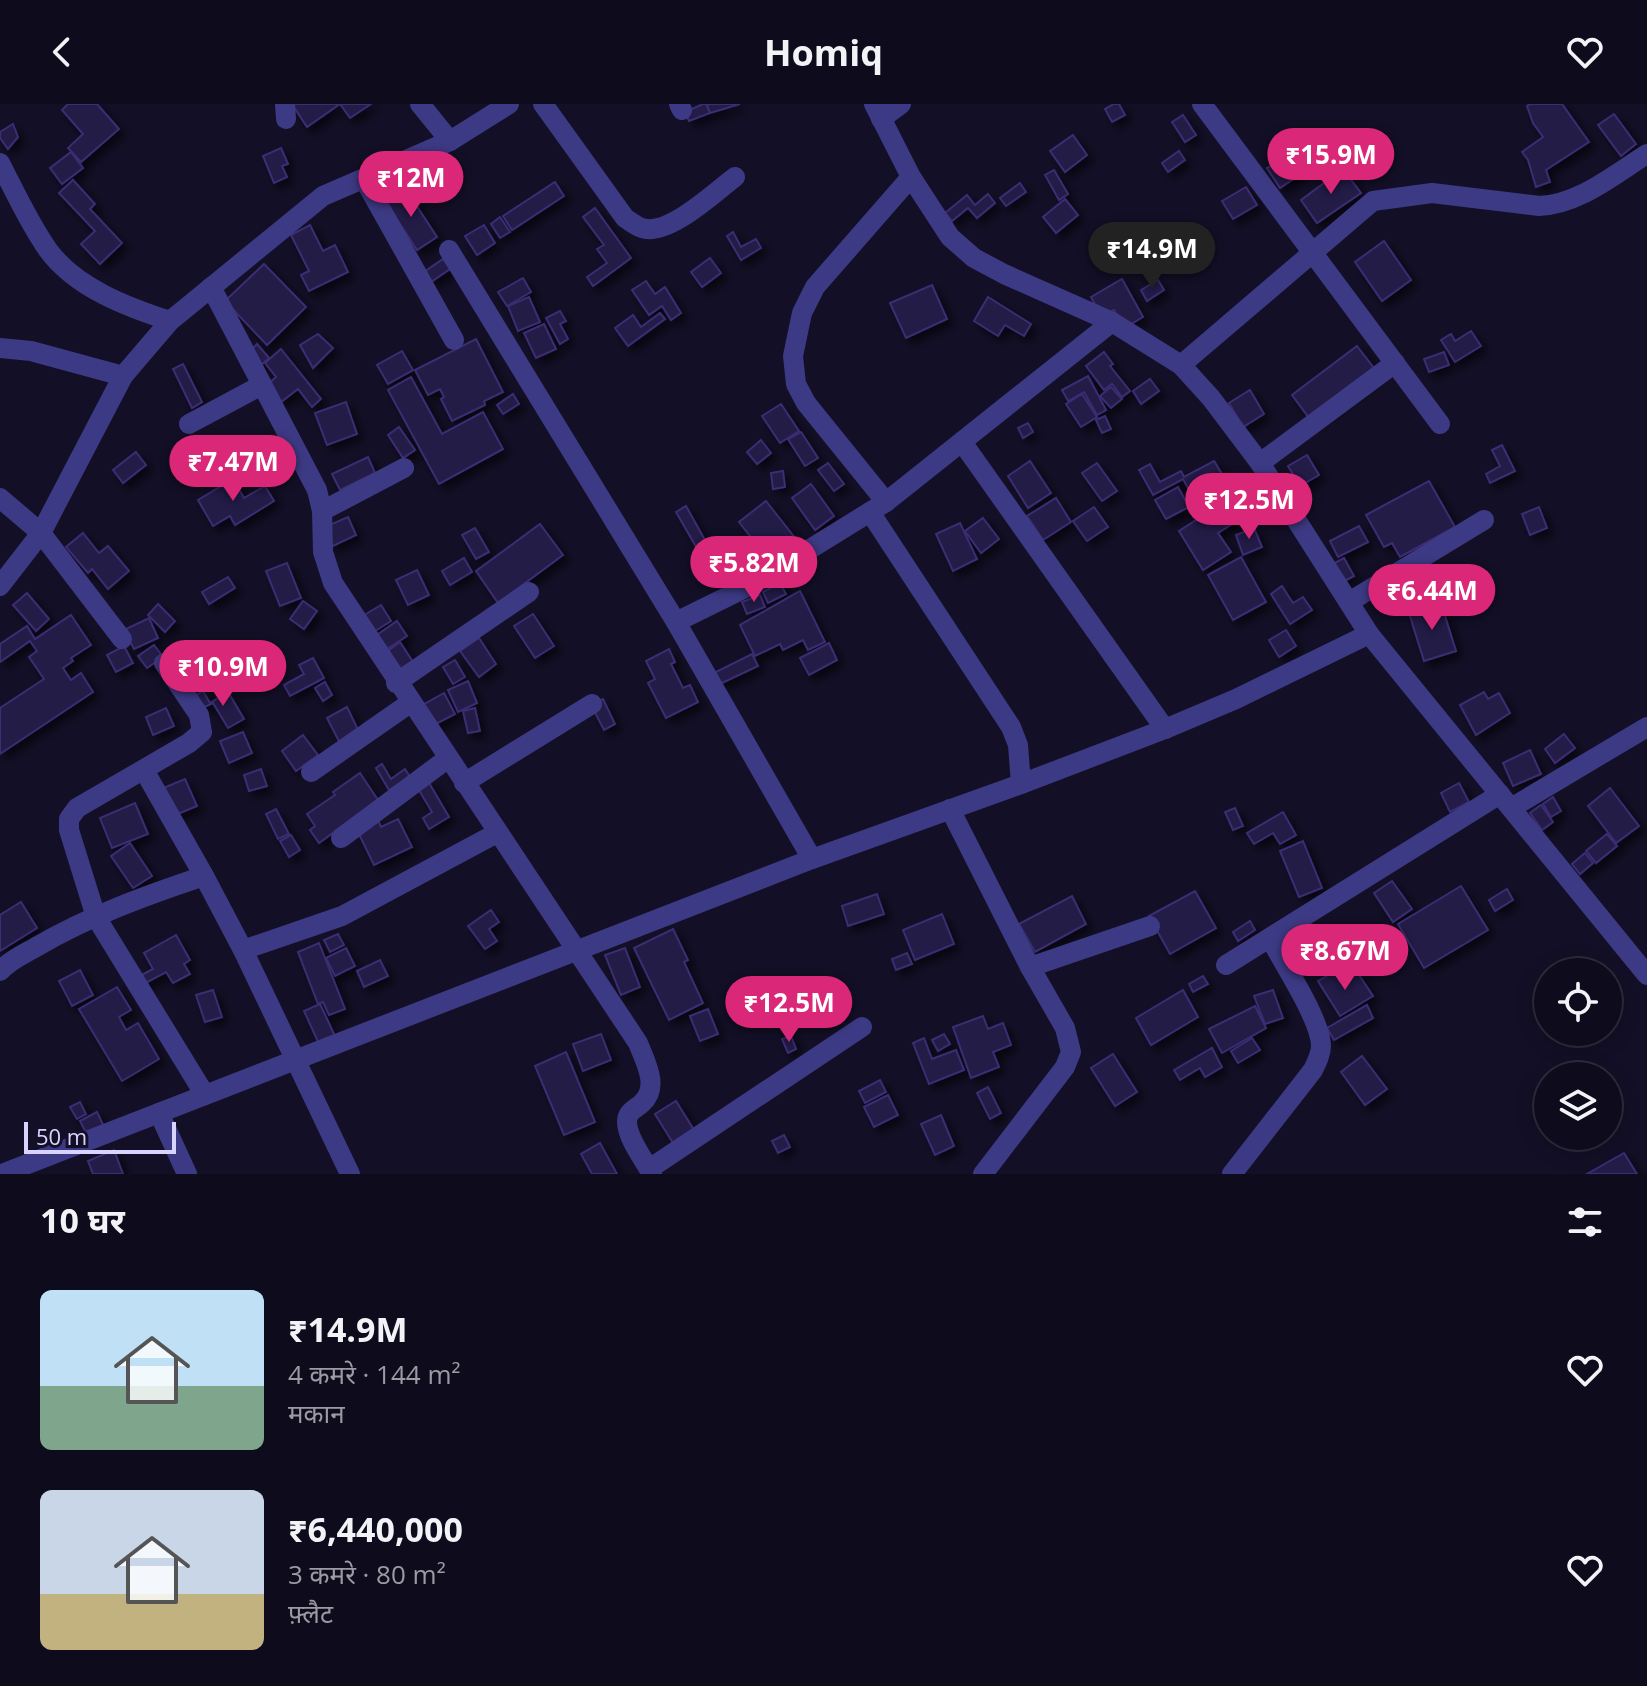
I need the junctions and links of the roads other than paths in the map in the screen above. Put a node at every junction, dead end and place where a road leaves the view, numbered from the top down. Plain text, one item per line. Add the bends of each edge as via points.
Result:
1 (420, 104) edge
2 (509, 104) edge
3 (543, 104) edge
4 (901, 104) edge
5 (1202, 104) edge
6 (878, 112) edge
7 (450, 141) junction
8 (1647, 154) edge
9 (0, 163) edge
10 (735, 177) dead end
11 (911, 177) junction
12 (364, 179) junction
13 (449, 250) dead end
14 (1313, 253) junction
15 (211, 287) junction
16 (170, 321) junction
17 (1112, 322) junction
18 (454, 340) dead end
19 (0, 348) edge
20 (1395, 363) junction
21 (1181, 365) junction
22 (123, 376) junction
23 (262, 385) junction
24 (189, 424) dead end
25 (1440, 424) dead end
26 (962, 442) junction
27 (1260, 463) junction
28 (404, 468) dead end
29 (0, 498) edge
30 (878, 507) junction
31 (322, 511) junction
32 (1484, 520) dead end
33 (41, 533) junction
34 (0, 586) edge
35 (529, 592) dead end
36 (1349, 602) junction
37 (676, 622) junction
38 (1369, 634) junction
39 (122, 639) dead end
40 (164, 663) dead end
41 (396, 683) junction
42 (410, 703) junction
43 (592, 704) dead end
44 (1647, 727) edge
45 (1165, 729) junction
46 (447, 759) junction
47 (144, 770) junction
48 (311, 772) dead end
49 (464, 783) junction
50 (1021, 784) junction
51 (1505, 801) junction
52 (950, 809) junction
53 (497, 833) junction
54 (341, 838) dead end
55 (812, 859) junction
56 (204, 876) junction
57 (96, 917) junction
58 (1150, 926) dead end
59 (1270, 938) junction
60 (243, 950) junction
61 (577, 950) junction
62 (1226, 965) dead end
63 (1030, 967) junction
64 (0, 971) edge
65 (1647, 975) edge
66 (862, 1027) dead end
67 (294, 1060) junction
68 (205, 1095) junction
69 (159, 1113) junction
70 (32, 1169) edge
71 (650, 1172) edge
72 (2, 1174) edge
73 (187, 1174) edge
74 (350, 1174) edge
75 (983, 1174) edge
76 (1232, 1174) edge

1 - 7 street
2 - 7 street
3 - 10 street via 625,218 644,229 682,217
4 - 6 street
5 - 14 street
6 - 11 street
7 - 12 street
8 - 14 street via 1557,206 1432,193 1373,201
9 - 16 street via 49,252 78,280 133,309
11 - 17 street via 950,237 974,258
11 - 30 street via 815,287 802,313 793,356 796,384 806,403
12 - 15 street via 323,196
12 - 18 street
13 - 37 street
14 - 20 street
14 - 21 street
15 - 16 street
15 - 23 street
16 - 22 street
17 - 21 street
17 - 26 street
19 - 22 street
20 - 25 street
20 - 27 street
21 - 27 street
22 - 33 street
23 - 24 street
23 - 31 street via 317,490
26 - 30 street
26 - 45 street
27 - 36 street
28 - 31 street
29 - 33 street
30 - 37 street via 755,583
30 - 50 street via 1011,727
31 - 41 street via 323,552 333,583
32 - 36 street
33 - 34 street
33 - 39 street
35 - 41 street
36 - 38 street
37 - 55 street
38 - 45 street
38 - 51 street
40 - 47 street via 199,715 202,732
41 - 42 street
42 - 46 street
42 - 48 street
43 - 49 street
44 - 51 street
45 - 50 street
46 - 49 street
46 - 54 street
47 - 56 street
47 - 57 street via 77,808 69,819
49 - 53 street
50 - 52 street
51 - 59 street
51 - 65 street
52 - 55 street
52 - 63 street
53 - 60 street via 342,916
53 - 61 street
55 - 61 street
56 - 57 street
56 - 60 street
57 - 64 street
57 - 68 street
58 - 63 street
59 - 62 street
59 - 76 street via 1317,1027 1320,1056
60 - 67 street
61 - 67 street
61 - 71 street via 638,1043 649,1071 645,1101 630,1111 627,1120
63 - 75 street via 1065,1028 1071,1052
66 - 71 street
67 - 68 street
67 - 74 street
68 - 69 street
69 - 70 street
69 - 73 street
70 - 72 street

